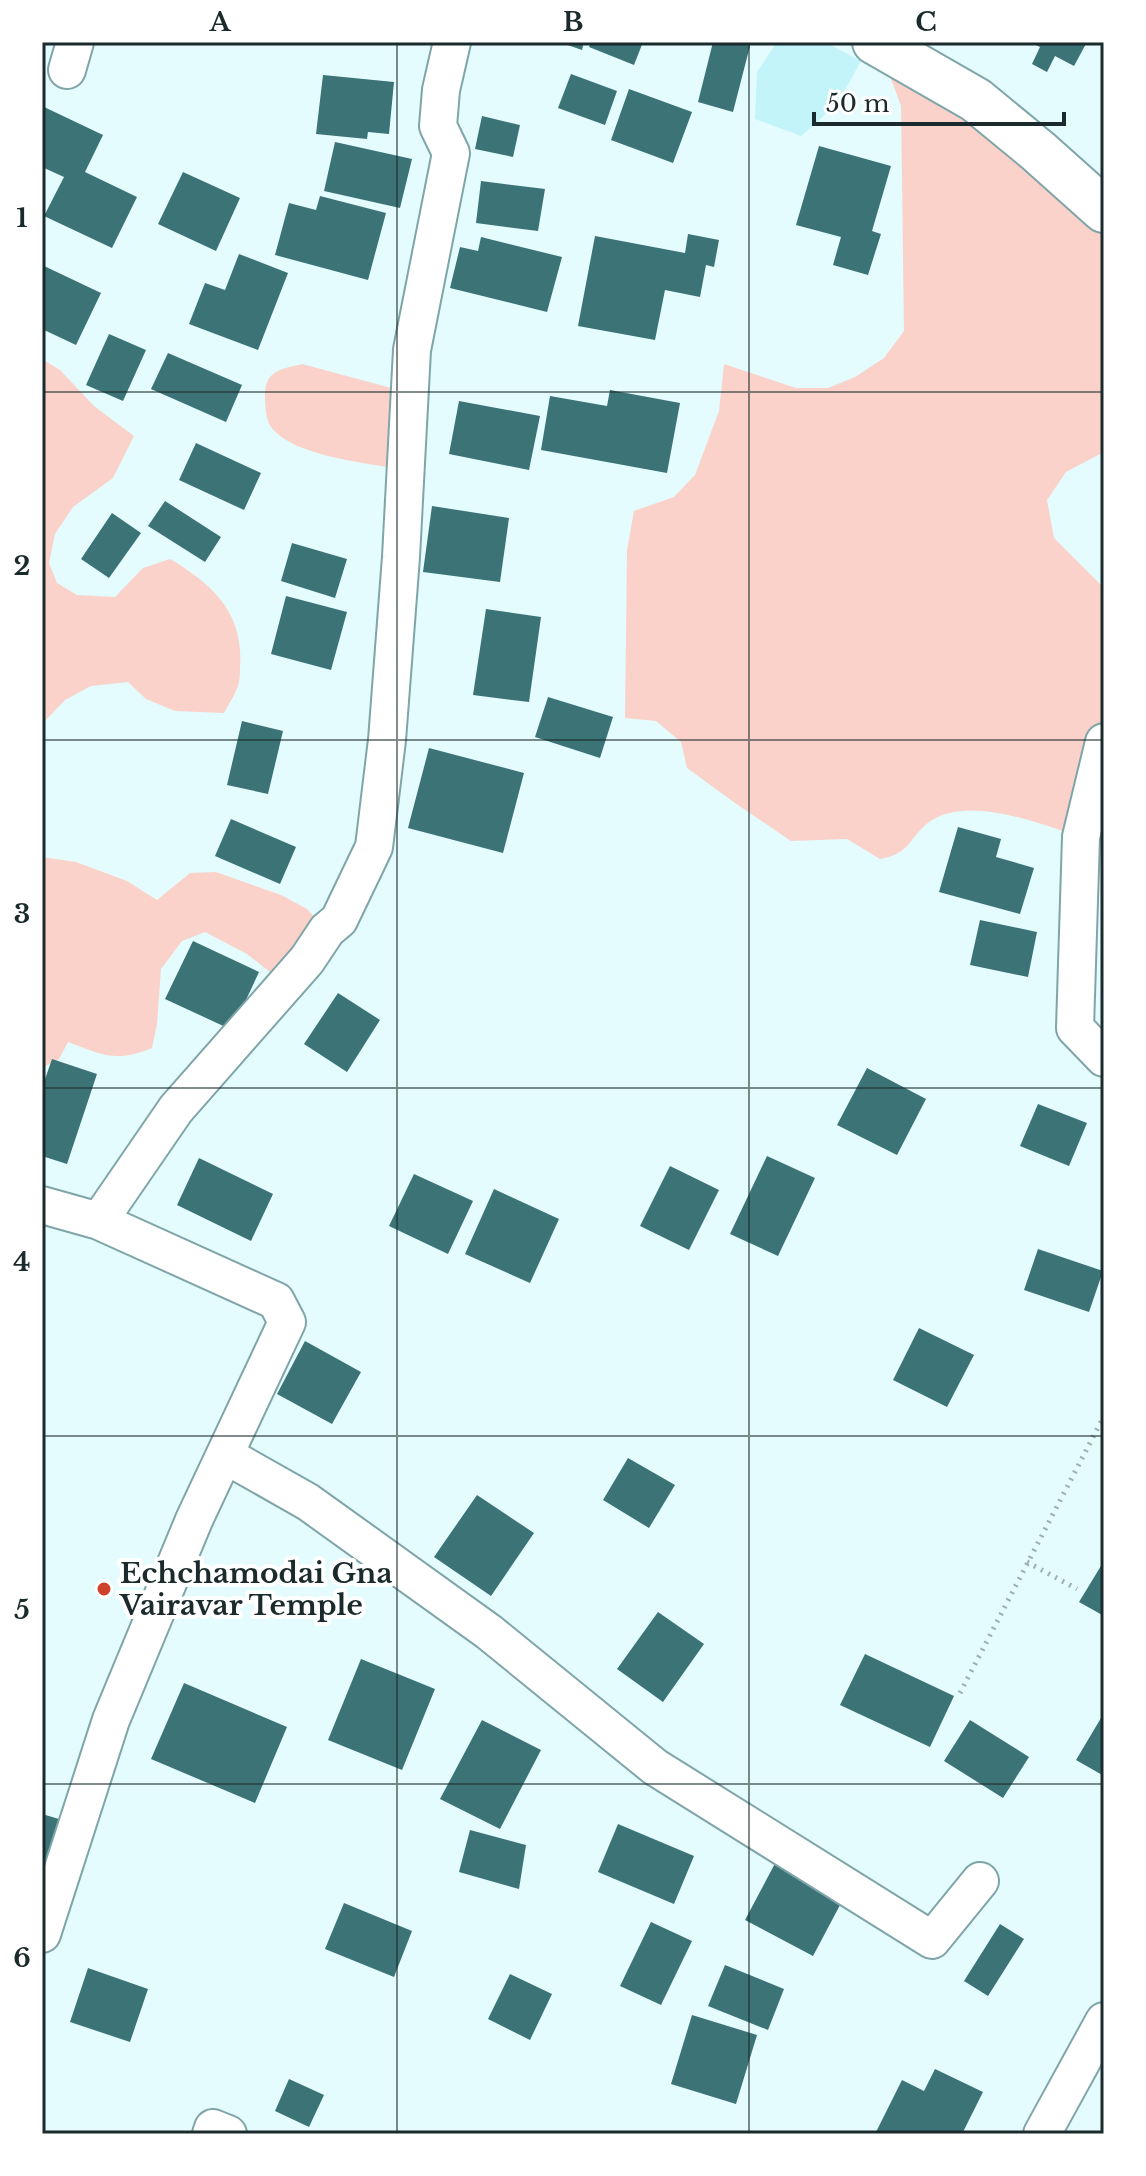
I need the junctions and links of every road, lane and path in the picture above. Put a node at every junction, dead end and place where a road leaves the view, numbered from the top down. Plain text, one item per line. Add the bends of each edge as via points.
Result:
1 (452, 42) edge
2 (875, 42) edge
3 (1104, 210) edge
4 (1104, 742) edge
5 (1104, 1058) edge
6 (42, 1205) edge
7 (99, 1221) junction
8 (1104, 1416) edge
9 (225, 1455) junction
10 (1027, 1562) junction
11 (1077, 1589) dead end
12 (960, 1693) dead end
13 (980, 1881) dead end
14 (42, 1934) edge
15 (1104, 2021) edge
16 (211, 2134) edge
17 (228, 2134) edge
18 (1042, 2134) edge

1 - 7 street via 438,126 451,153 412,350 387,740 374,847 339,920 176,1109
2 - 3 main road via 976,100
4 - 5 street via 1081,837 1075,1028
6 - 7 street
7 - 9 street via 276,1301 287,1322
8 - 10 path
9 - 13 street via 308,1502 489,1632 655,1767 932,1940
9 - 14 street via 111,1720
10 - 11 path
10 - 12 path
15 - 18 street
16 - 17 street via 213,2128

